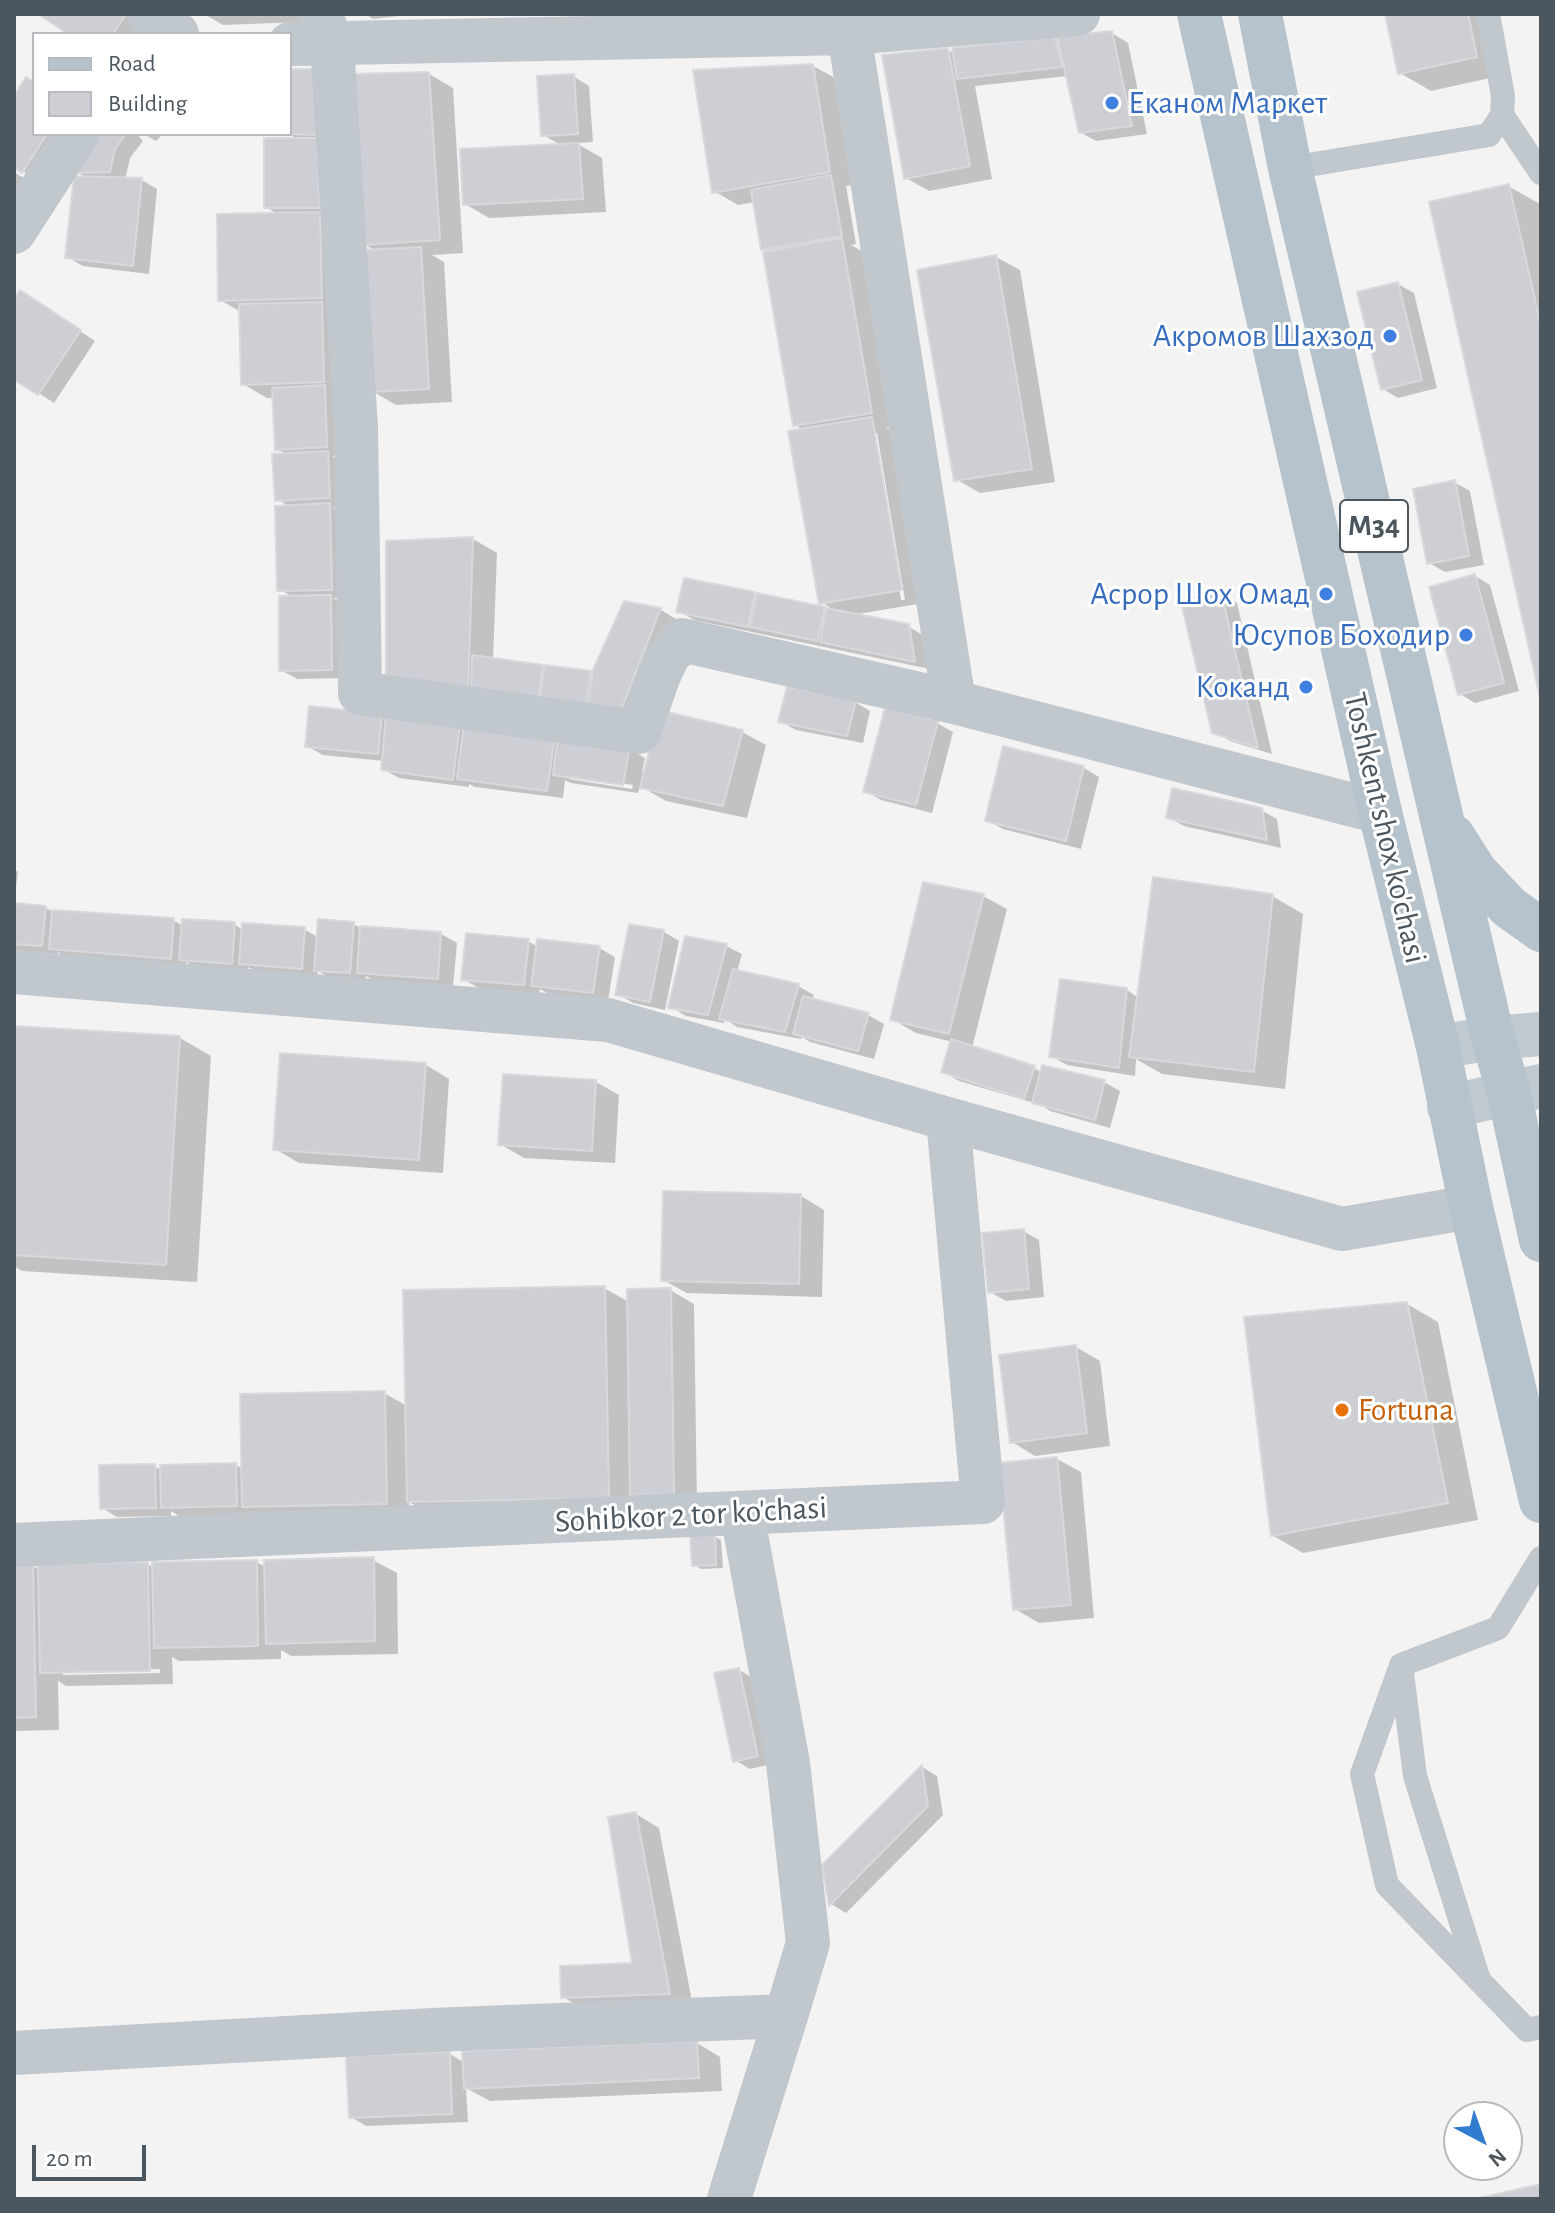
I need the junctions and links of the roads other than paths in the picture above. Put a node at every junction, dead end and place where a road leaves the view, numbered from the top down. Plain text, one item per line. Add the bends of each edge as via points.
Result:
1 (149, 14) edge
2 (1078, 14) edge
3 (1199, 14) edge
4 (1260, 14) edge
5 (1488, 14) edge
6 (848, 23) edge
7 (174, 32) edge
8 (314, 34) edge
9 (1502, 115) junction
10 (76, 136) edge
11 (1290, 168) junction
12 (1541, 173) edge
13 (1236, 177) junction
14 (14, 232) edge
15 (954, 702) junction
16 (1380, 812) junction
17 (1442, 820) junction
18 (1541, 930) edge
19 (14, 972) edge
20 (1541, 1034) edge
21 (1493, 1038) junction
22 (1438, 1047) junction
23 (1525, 1089) edge
24 (1449, 1107) junction
25 (948, 1119) junction
26 (1471, 1207) junction
27 (1538, 1210) edge
28 (1541, 1501) edge
29 (742, 1513) junction
30 (14, 1545) edge
31 (1541, 1558) edge
32 (1401, 1665) junction
33 (1479, 1980) junction
34 (786, 2016) junction
35 (1541, 2027) edge
36 (14, 2053) edge
37 (729, 2199) edge

1 - 7 street
2 - 6 street
3 - 13 main road, Toshkent shox ko'chasi / M34
4 - 11 main road, Toshkent shox ko'chasi / M34
5 - 9 lane
6 - 8 street
6 - 15 street
8 - 15 street via 356,428 360,693 639,732 659,675 682,640
9 - 11 lane via 1489,135
9 - 12 lane
10 - 14 street
11 - 13 main road
11 - 17 main road, Toshkent shox ko'chasi / M34
13 - 16 main road, Toshkent shox ko'chasi / M34
15 - 16 street
16 - 22 main road, Toshkent shox ko'chasi / M34
17 - 18 main road via 1476,872 1509,907
17 - 21 main road, Toshkent shox ko'chasi / M34
19 - 25 street via 608,1020
20 - 21 main road
21 - 22 main road
21 - 23 main road, Toshkent shox ko'chasi / M34
22 - 24 main road, Toshkent shox ko'chasi / M34
23 - 24 main road
23 - 27 main road, Toshkent shox ko'chasi / M34
24 - 26 main road, Toshkent shox ko'chasi / M34
25 - 26 street via 1342,1229
25 - 29 street, Sohibkor 2 tor ko'chasi via 983,1502
26 - 28 main road, Toshkent shox ko'chasi / M34
29 - 30 street, Sohibkor 2 tor ko'chasi
29 - 34 street via 788,1763 808,1943
31 - 32 lane via 1498,1628
32 - 33 lane via 1415,1776
32 - 33 lane via 1362,1774 1387,1885
33 - 35 lane via 1527,2030
34 - 36 street
34 - 37 street

